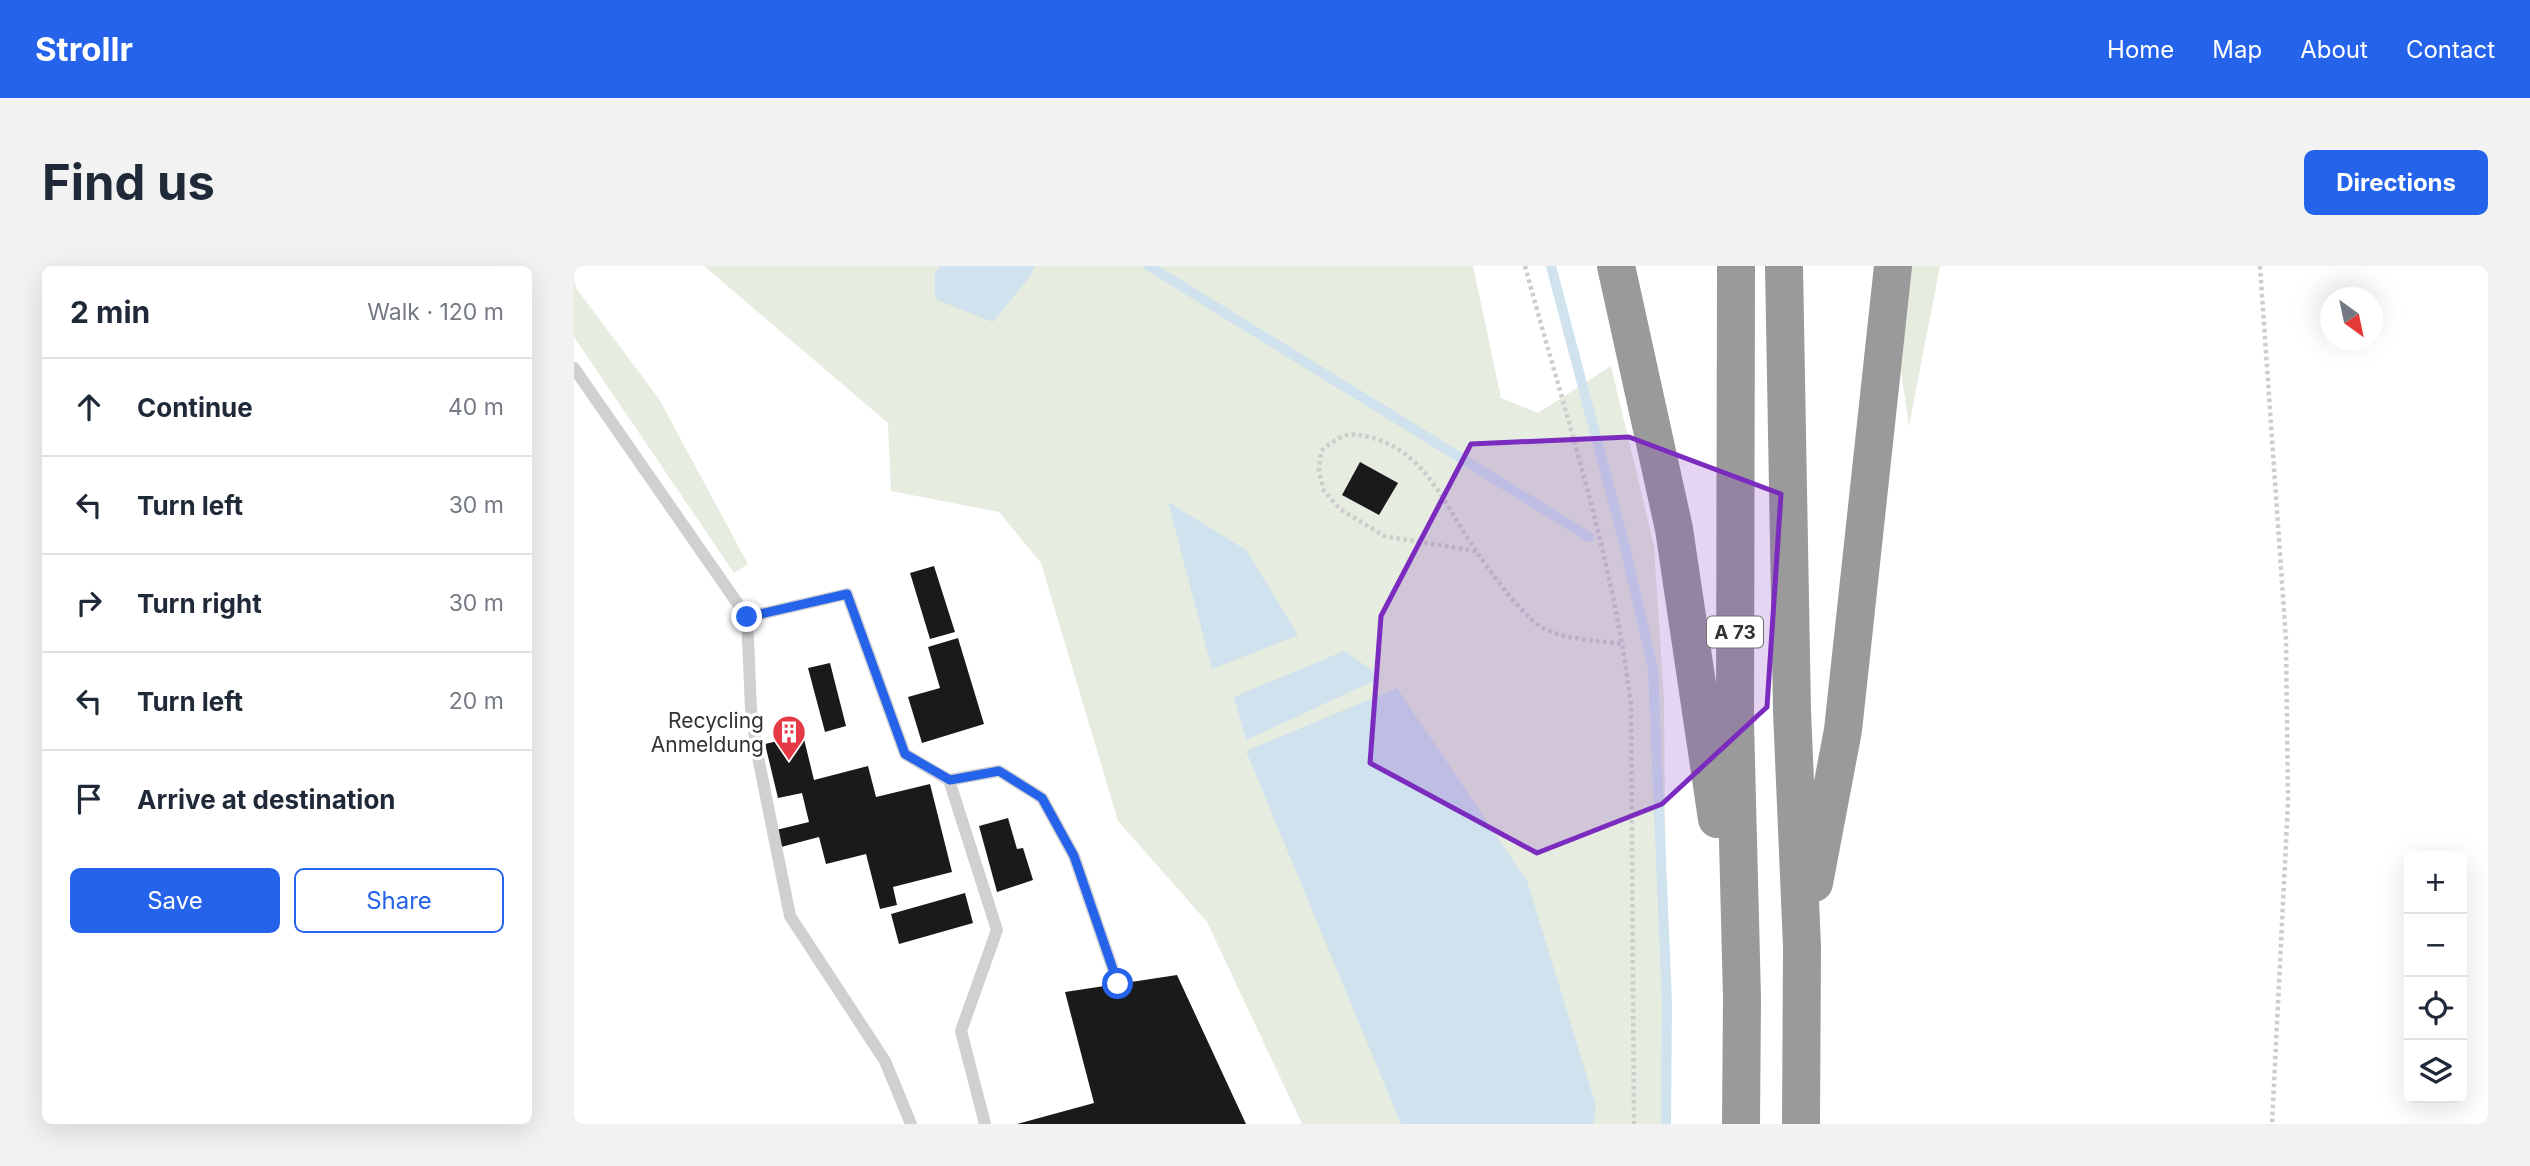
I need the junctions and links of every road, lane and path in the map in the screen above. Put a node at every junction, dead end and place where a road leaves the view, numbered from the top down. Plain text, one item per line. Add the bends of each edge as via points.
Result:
1 (1525, 266) edge
2 (1616, 266) edge
3 (1736, 266) edge
4 (1784, 266) edge
5 (1893, 266) edge
6 (2260, 266) edge
7 (574, 368) edge
8 (1476, 551) junction
9 (747, 617) junction
10 (1623, 645) junction
11 (950, 780) junction
12 (1802, 947) junction
13 (1118, 984) dead end
14 (1742, 998) junction
15 (911, 1124) edge
16 (985, 1124) edge
17 (1634, 1124) edge
18 (1741, 1124) edge
19 (1801, 1124) edge
20 (2272, 1124) edge

1 - 10 path via 1603,553
2 - 14 highway via 1674,529
3 - 14 highway, A 73 via 1735,722
4 - 12 highway, A 73 via 1792,710
5 - 12 highway via 1843,730
6 - 20 path via 2286,640 2288,803
7 - 9 lane
8 - 8 path via 1427,473 1401,448 1357,432 1336,438 1321,451 1324,491 1340,509 1384,536
8 - 10 path via 1533,621 1549,631
9 - 11 lane via 847,594 905,754
9 - 15 lane via 757,752 790,916 885,1060
10 - 17 path via 1631,705
11 - 13 lane via 999,771 1042,798 1074,856
11 - 16 lane via 997,930 961,1031
12 - 19 highway, A 73
14 - 18 highway, A 73

